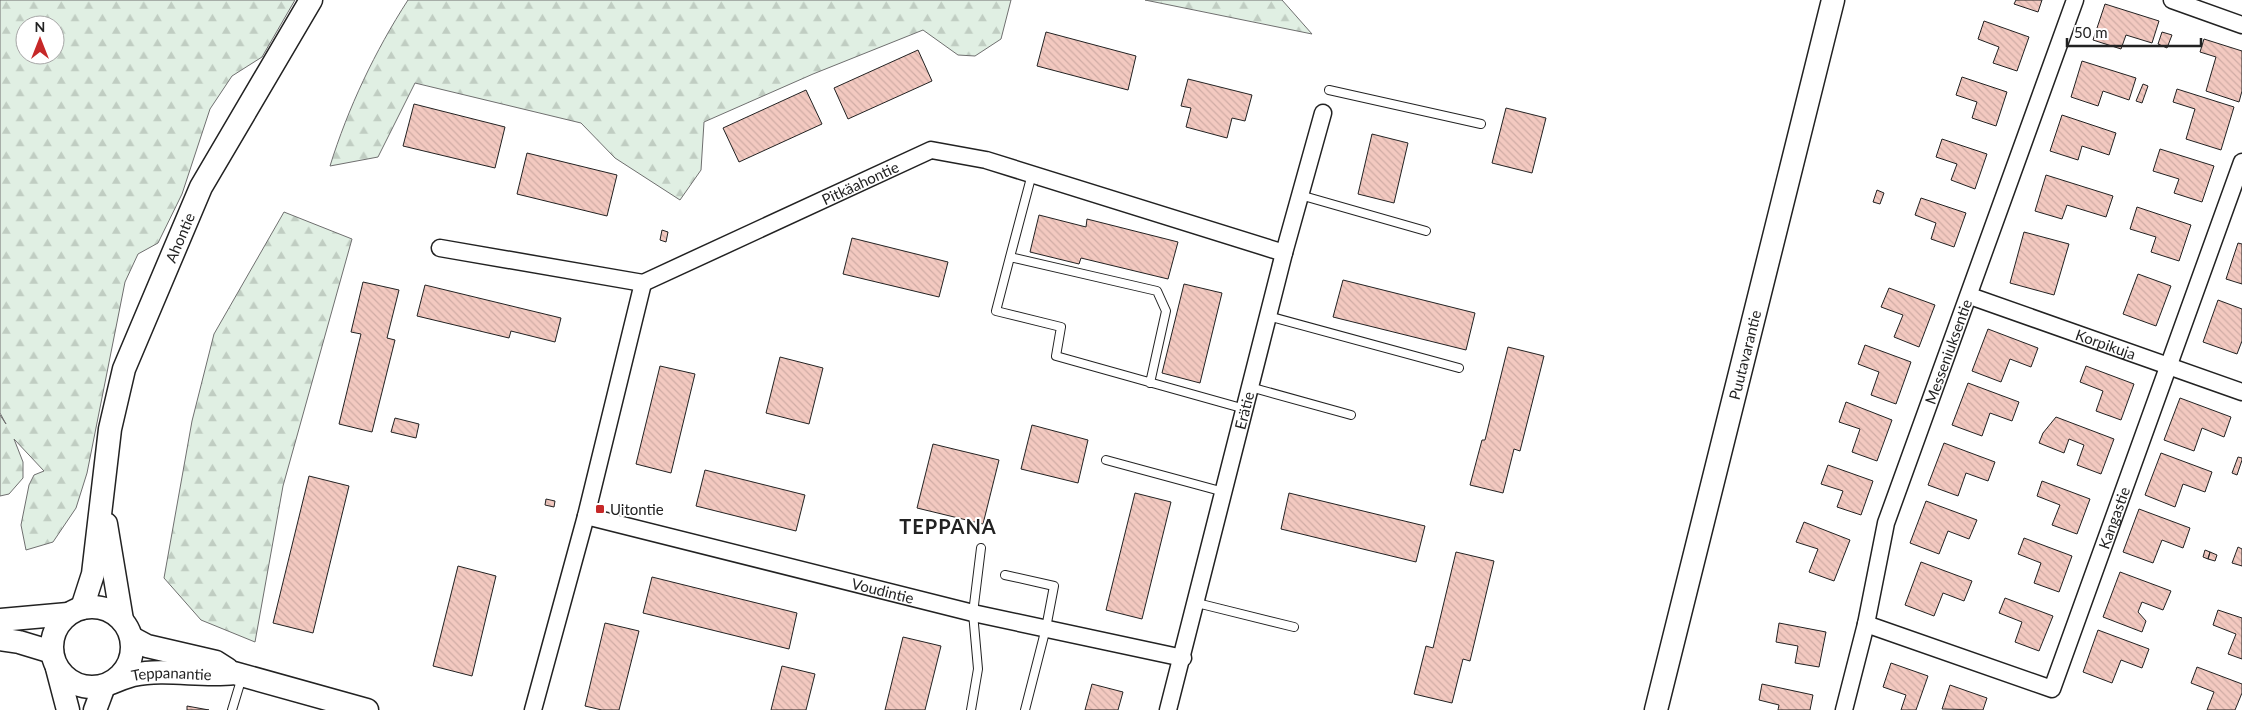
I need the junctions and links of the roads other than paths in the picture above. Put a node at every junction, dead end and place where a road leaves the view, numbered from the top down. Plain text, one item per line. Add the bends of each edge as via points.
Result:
1 (311, 0) edge
2 (1833, 0) edge
3 (2076, 0) edge
4 (2172, 0) edge
5 (2242, 25) edge
6 (1329, 90) dead end
7 (1323, 113) dead end
8 (1481, 124) dead end
9 (2242, 162) edge
10 (1032, 174) junction
11 (1300, 195) junction
12 (1426, 231) dead end
13 (440, 248) dead end
14 (1284, 253) junction
15 (1010, 257) junction
16 (644, 284) junction
17 (1970, 296) junction
18 (1268, 316) junction
19 (2169, 365) junction
20 (1459, 368) dead end
21 (1150, 383) junction
22 (1250, 387) junction
23 (2242, 392) edge
24 (1245, 409) junction
25 (1351, 415) dead end
26 (1106, 460) dead end
27 (1224, 492) junction
28 (102, 496) junction
29 (586, 516) junction
30 (981, 548) dead end
31 (1005, 575) dead end
32 (1197, 603) junction
33 (75, 611) junction
34 (973, 613) junction
35 (0, 620) edge
36 (1866, 624) junction
37 (1294, 627) dead end
38 (1046, 628) junction
39 (127, 629) junction
40 (0, 639) edge
41 (1183, 658) junction
42 (55, 660) junction
43 (238, 674) junction
44 (107, 684) junction
45 (68, 710) edge
46 (95, 710) edge
47 (232, 710) edge
48 (367, 710) edge
49 (534, 710) edge
50 (971, 710) edge
51 (1025, 710) edge
52 (1168, 710) edge
53 (1656, 710) edge
54 (1844, 710) edge

1 - 28 street, Ahontie via 201,187 131,351 110,429
2 - 53 street, Puutavarantie
3 - 17 street, Messeniuksentie
4 - 5 street
6 - 8 lane
7 - 11 street, Erätie
9 - 19 street, Kangastie
10 - 14 street, Pitkäahontie
10 - 15 lane
10 - 16 street, Pitkäahontie via 986,160 931,150
11 - 12 lane
11 - 14 street, Erätie
13 - 16 street
14 - 18 street, Erätie
15 - 21 lane via 1157,291 1166,311
15 - 21 lane via 996,311 1061,327 1056,356
16 - 29 street
17 - 19 street, Korpikuja
17 - 36 street, Messeniuksentie via 1886,523
18 - 20 lane
18 - 22 street, Erätie
19 - 23 street, Korpikuja
19 - 36 street, Kangastie via 2052,689
21 - 24 lane
22 - 24 street, Erätie
22 - 25 lane
24 - 27 street, Erätie
26 - 27 lane
27 - 32 street, Erätie
28 - 33 street, Ahontie via 93,574
28 - 39 street, Ahontie
29 - 34 street, Voudintie
29 - 49 street
30 - 34 lane
31 - 38 lane via 1054,586
32 - 37 lane
32 - 41 street, Erätie
33 - 35 street
33 - 39 street via 100,607 110,610
33 - 42 street via 60,621 55,631
34 - 38 street, Voudintie
34 - 50 lane via 978,669
36 - 54 street, Messeniuksentie
38 - 41 street, Voudintie
38 - 51 lane
39 - 43 street, Teppanantie via 147,646 216,662
39 - 44 street via 132,656 128,667
40 - 42 street via 19,642
41 - 52 street, Erätie
42 - 44 street via 65,677 74,683 85,687
42 - 45 street
43 - 44 street, Teppanantie via 163,672 133,675
43 - 47 lane
43 - 48 street, Teppanantie
44 - 46 street

